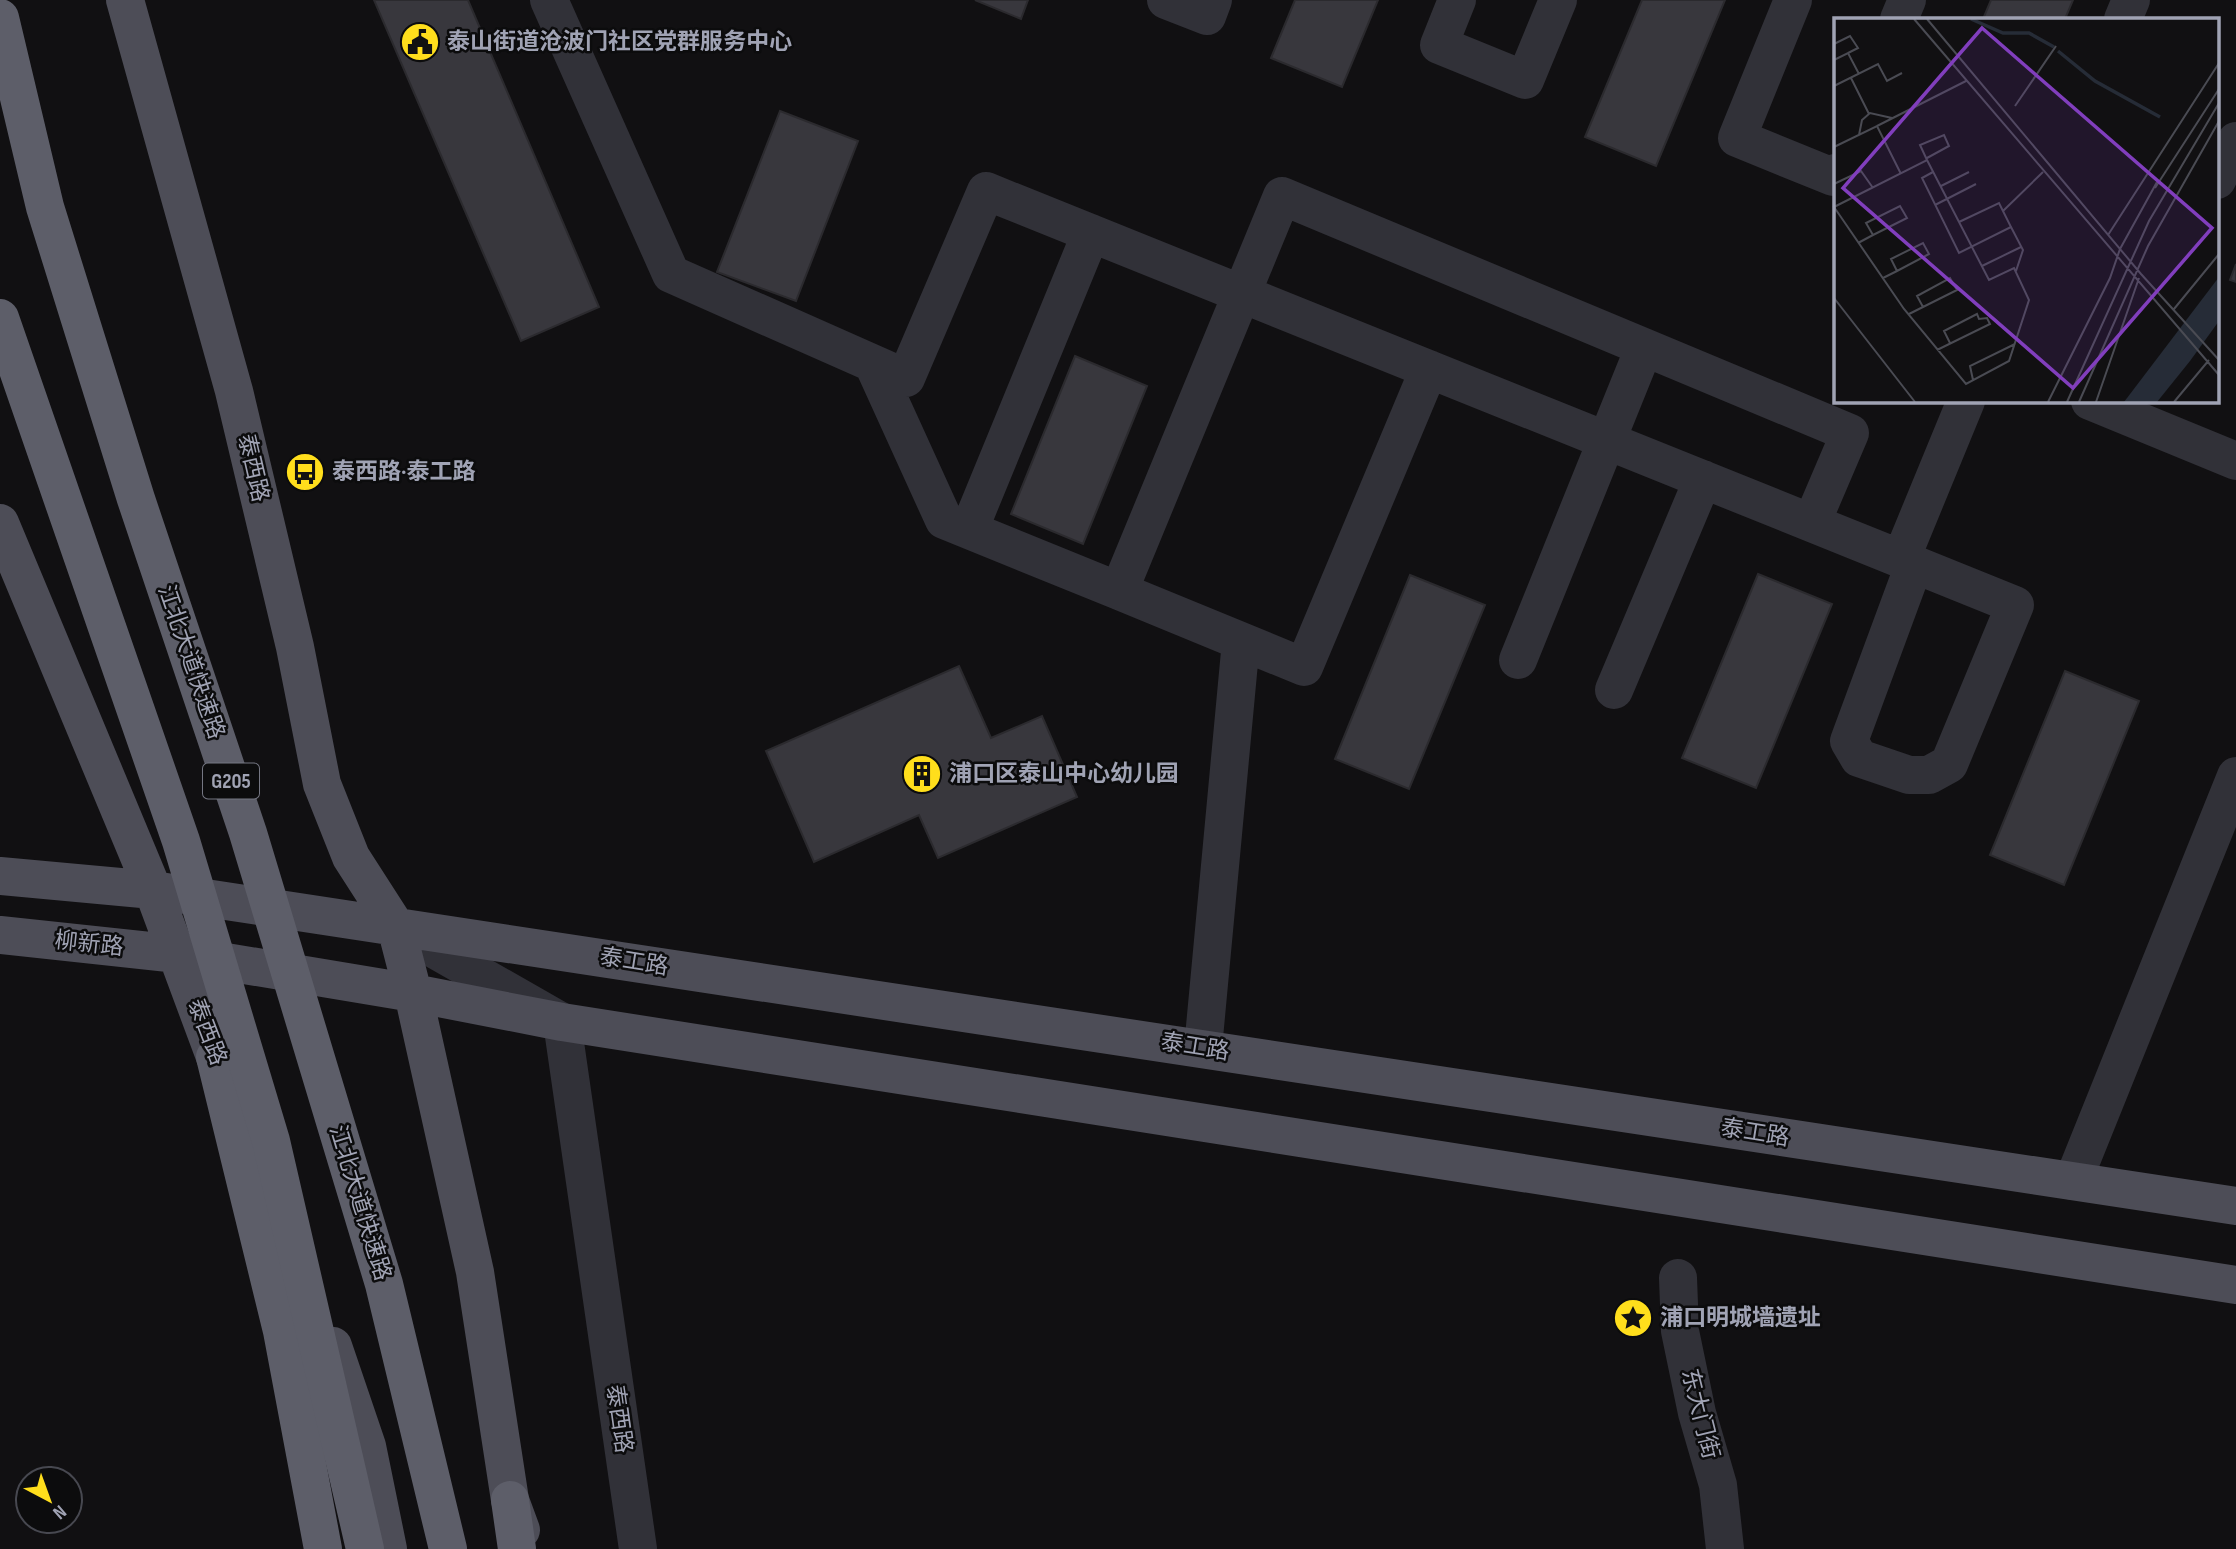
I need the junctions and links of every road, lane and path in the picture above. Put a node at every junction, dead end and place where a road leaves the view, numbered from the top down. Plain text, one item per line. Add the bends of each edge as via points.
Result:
1 (125, 0) edge
2 (550, 0) edge
3 (1166, 0) edge
4 (1213, 0) edge
5 (1457, 0) edge
6 (1558, 0) edge
7 (1793, 0) edge
8 (1907, 0) edge
9 (2131, 0) edge
10 (0, 18) edge
11 (1899, 18) edge
12 (2123, 18) edge
13 (2236, 141) edge
14 (1834, 175) edge
15 (2218, 178) edge
16 (1091, 233) junction
17 (1240, 293) junction
18 (0, 318) edge
19 (1644, 348) junction
20 (873, 364) junction
21 (1429, 369) junction
22 (1966, 402) edge
23 (2092, 402) edge
24 (1606, 439) junction
25 (2236, 461) edge
26 (1703, 479) junction
27 (0, 523) edge
28 (1812, 523) junction
29 (970, 530) junction
30 (1908, 562) junction
31 (1119, 591) junction
32 (1241, 641) junction
33 (1518, 660) dead end
34 (1614, 690) dead end
35 (2236, 776) edge
36 (0, 876) edge
37 (153, 890) junction
38 (396, 927) junction
39 (0, 935) edge
40 (177, 954) junction
41 (413, 993) junction
42 (562, 1021) junction
43 (1203, 1048) junction
44 (215, 1058) junction
45 (2073, 1181) junction
46 (2236, 1206) edge
47 (1678, 1278) dead end
48 (2236, 1285) edge
49 (510, 1500) junction
50 (323, 1549) edge
51 (365, 1549) edge
52 (388, 1549) edge
53 (448, 1549) edge
54 (517, 1549) edge
55 (529, 1549) edge
56 (638, 1549) edge
57 (1725, 1549) edge

1 - 38 main road, 泰西路 via 234,391 322,783 351,857
2 - 20 street via 671,274
3 - 4 street via 1207,16
5 - 6 street via 1439,45 1525,80
7 - 14 street via 1737,138
8 - 11 street
9 - 12 street
10 - 53 highway, 江北大道快速路 / G205, bridge via 45,207 136,499 248,833 384,1284
13 - 15 street
16 - 17 street
16 - 20 street via 986,191 906,378
16 - 29 street
17 - 19 street via 1282,196
17 - 21 street
17 - 31 street
18 - 51 highway, bridge via 181,841 267,1128
19 - 24 street
19 - 28 street via 1850,433
20 - 29 street via 944,520
21 - 24 street
21 - 32 street via 1304,667
22 - 30 street
23 - 25 street
24 - 26 street
24 - 33 street
26 - 28 street
26 - 34 street
27 - 37 main road, 泰西路
28 - 30 street
29 - 31 street
30 - 30 street via 2015,605 1950,764 1928,775 1909,775 1859,758 1849,741
31 - 32 street
32 - 43 street
35 - 45 street
36 - 37 main road
37 - 38 main road, 泰工路
37 - 40 main road, 泰西路
38 - 41 main road, 泰西路
38 - 42 street, 泰西路
38 - 43 main road, 泰工路
39 - 40 main road, 柳新路
40 - 41 main road
40 - 44 main road, 泰西路
41 - 42 main road
41 - 49 main road, 泰西路 via 475,1272
42 - 48 main road
42 - 56 street, 泰西路
43 - 45 main road, 泰工路
44 - 50 highway via 282,1331
44 - 52 main road, 泰西路 via 285,1208 367,1446
45 - 46 main road, 泰工路
47 - 57 street, 东大门街 via 1680,1331 1718,1485
49 - 54 highway
49 - 55 main road, 泰西路

